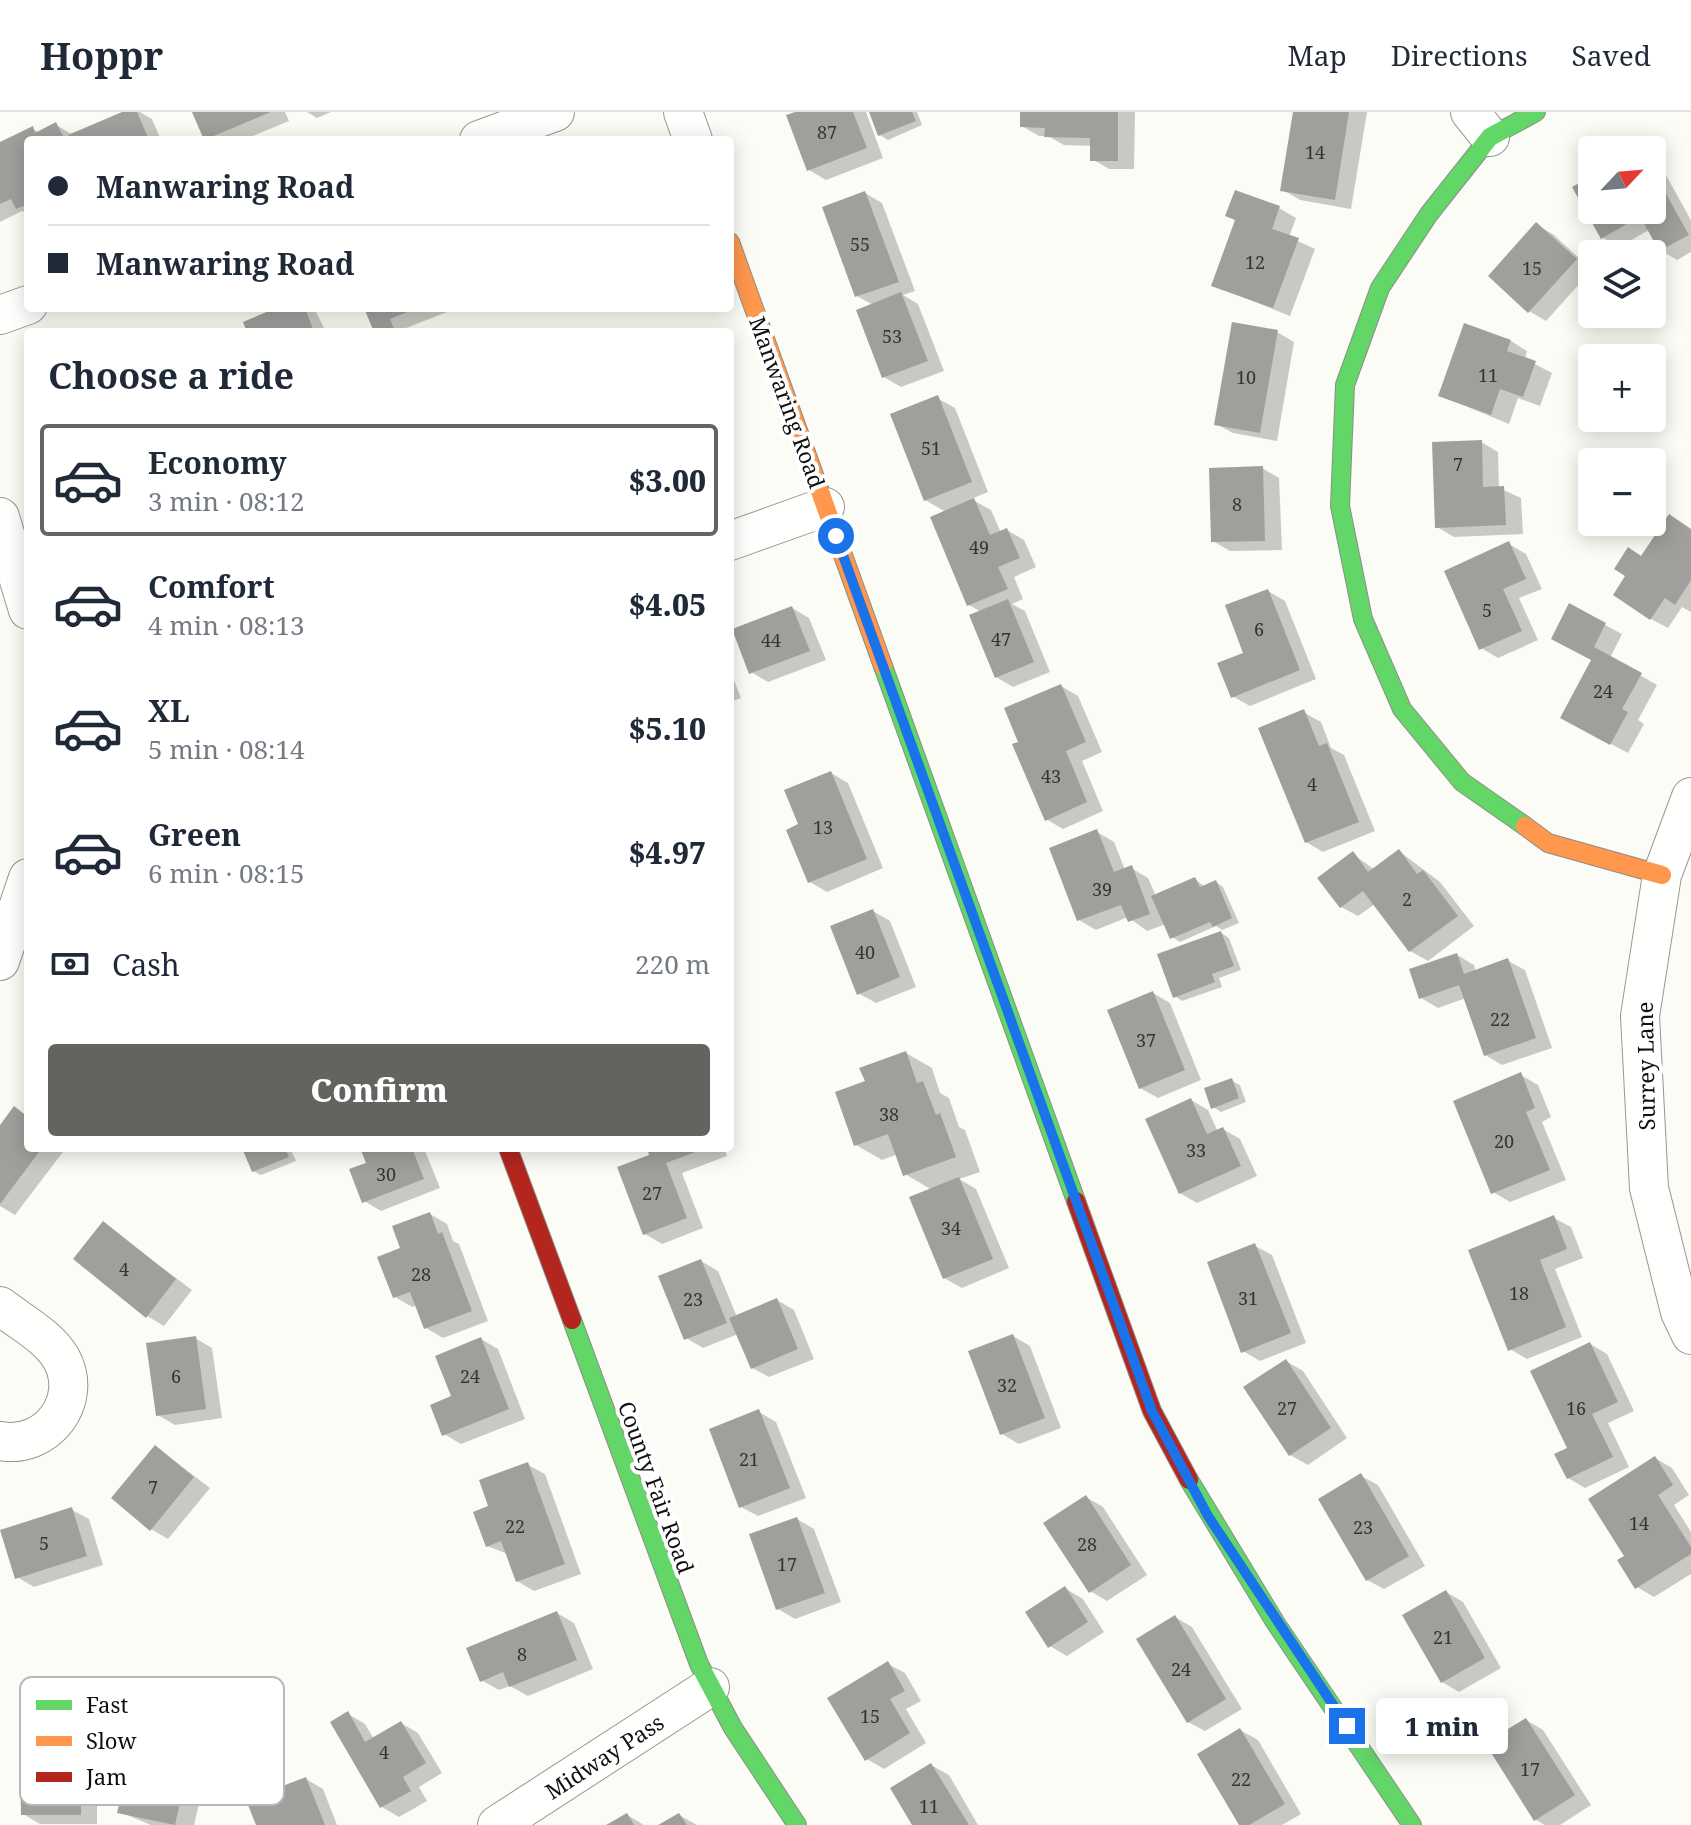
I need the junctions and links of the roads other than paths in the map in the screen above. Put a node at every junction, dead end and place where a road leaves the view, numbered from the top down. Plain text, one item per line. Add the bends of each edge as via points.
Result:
1 (555, 112) edge
2 (683, 112) edge
3 (1536, 112) edge
4 (1480, 124) edge
5 (490, 136) edge
6 (692, 136) edge
7 (734, 253) edge
8 (24, 306) edge
9 (0, 315) edge
10 (825, 507) junction
11 (0, 517) edge
12 (734, 540) edge
13 (24, 597) edge
14 (1691, 797) edge
15 (1662, 875) junction
16 (24, 890) edge
17 (0, 961) edge
18 (509, 1152) edge
19 (0, 1306) edge
20 (1691, 1335) edge
21 (0, 1441) edge
22 (710, 1687) junction
23 (497, 1825) edge
24 (797, 1825) edge
25 (1412, 1825) edge

1 - 5 street
2 - 6 street
3 - 4 street
4 - 15 street via 1380,288 1345,385 1340,506 1363,619 1402,709 1462,782 1548,843
7 - 10 street, Manwaring Road
8 - 9 street
10 - 12 street
10 - 25 street, Manwaring Road via 1152,1411 1213,1525
11 - 13 street
14 - 15 street, Surrey Lane
15 - 20 street, Surrey Lane via 1640,1016 1649,1188 1680,1312
16 - 17 street
18 - 22 street, County Fair Road via 664,1576
19 - 21 street via 58,1354 69,1390 60,1416 45,1432 25,1441
22 - 23 street, Midway Pass
22 - 24 street, County Fair Road

